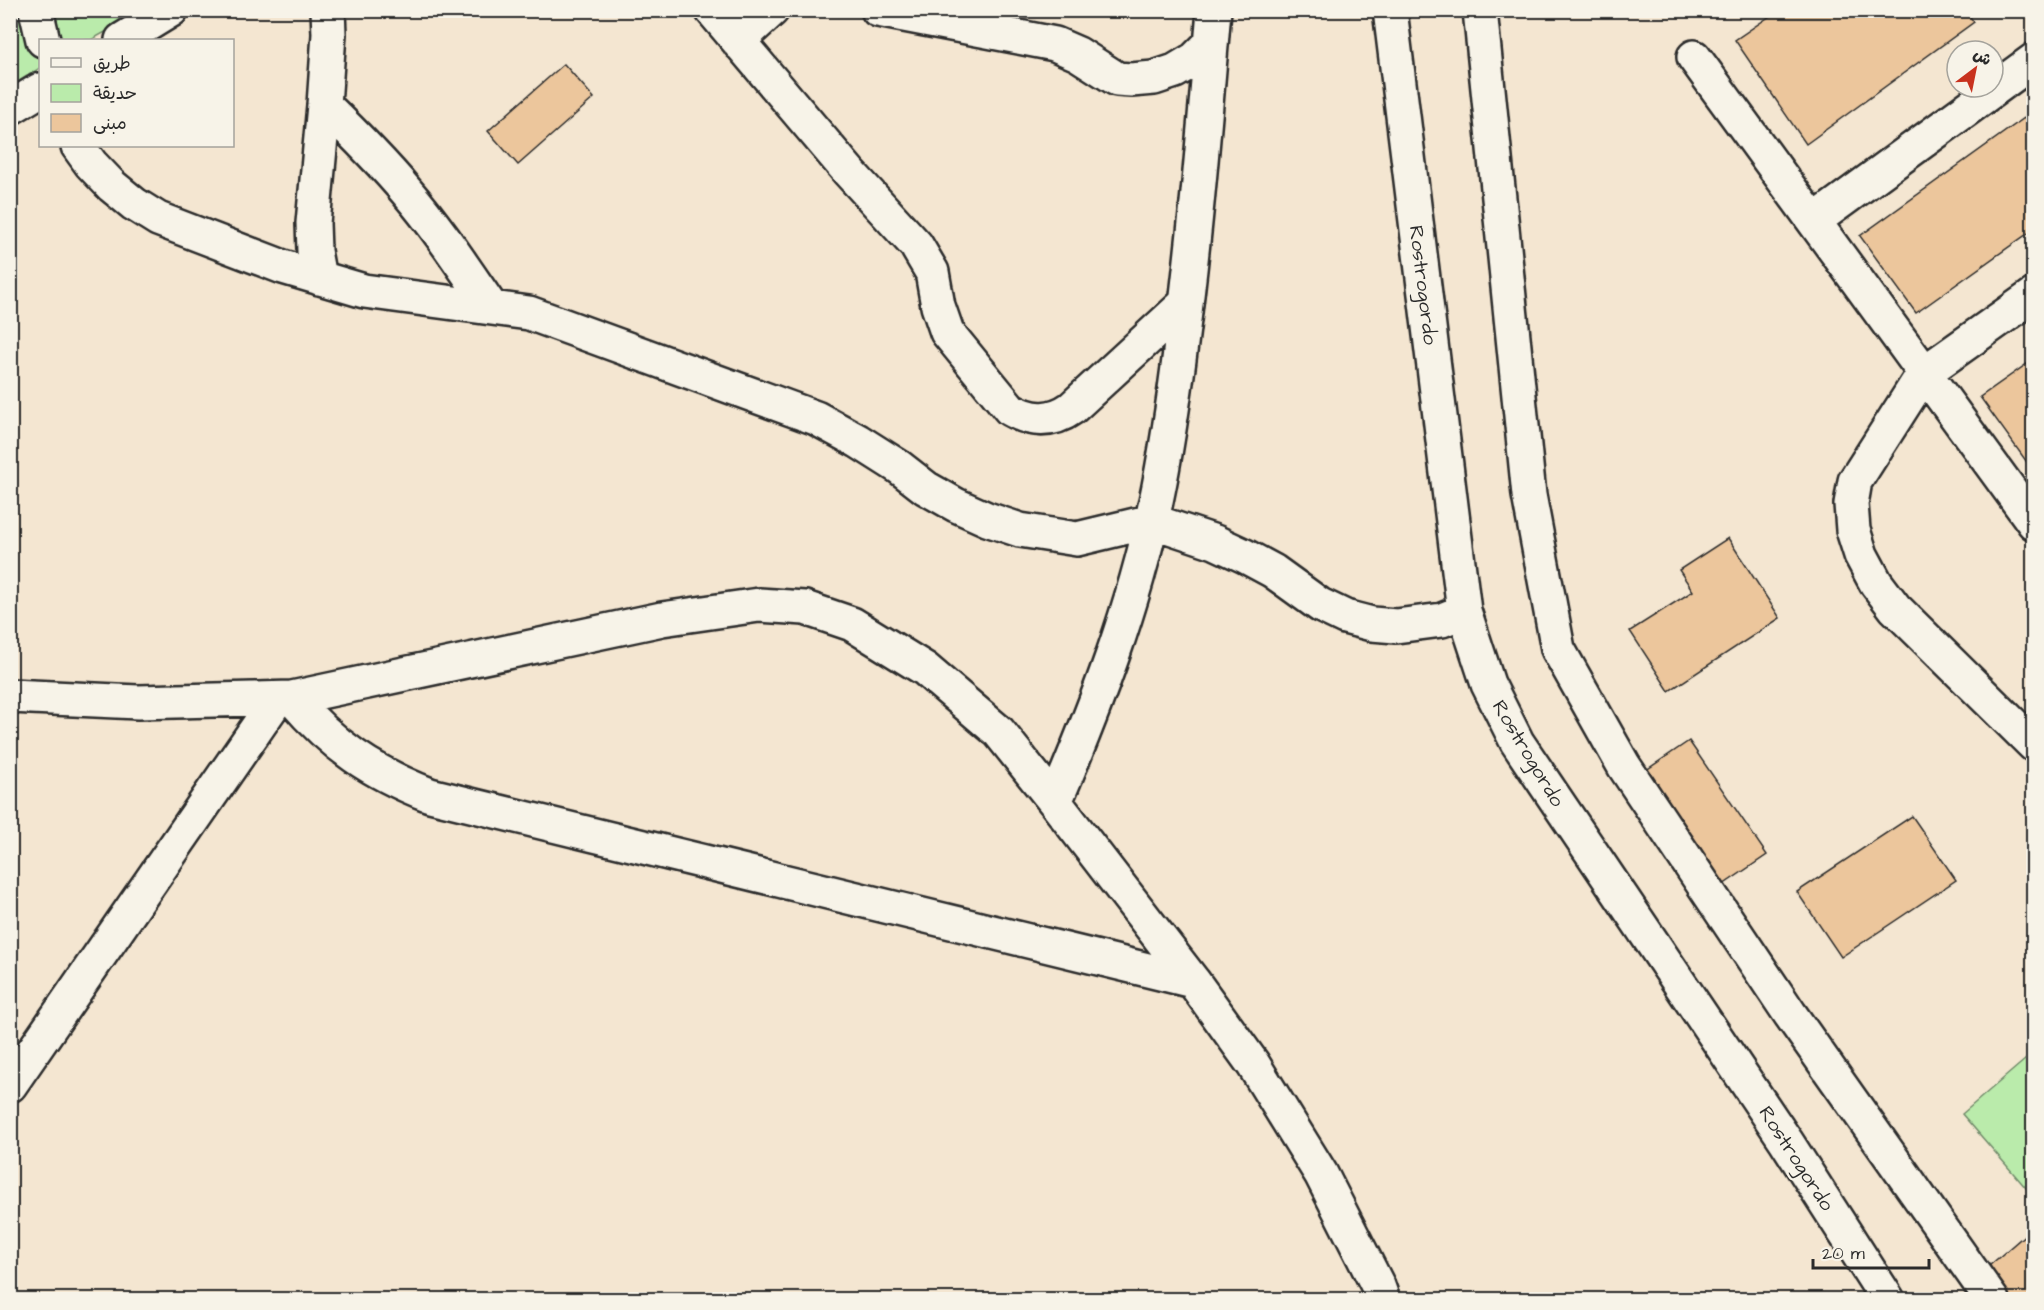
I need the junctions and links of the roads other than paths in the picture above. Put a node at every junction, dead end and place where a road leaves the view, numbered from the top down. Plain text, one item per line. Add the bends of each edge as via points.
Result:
1 (36, 10) edge
2 (171, 10) edge
3 (328, 10) edge
4 (712, 10) edge
5 (772, 10) edge
6 (878, 10) edge
7 (1214, 10) edge
8 (1390, 10) edge
9 (1480, 10) edge
10 (43, 39) edge
11 (124, 39) edge
12 (1212, 43) junction
13 (740, 44) junction
14 (1694, 57) dead end
15 (2034, 60) edge
16 (39, 91) edge
17 (324, 105) junction
18 (10, 108) edge
19 (79, 147) edge
20 (1814, 221) junction
21 (319, 278) junction
22 (2034, 295) edge
23 (1186, 303) junction
24 (491, 307) junction
25 (1924, 374) junction
26 (1152, 521) junction
27 (2034, 523) edge
28 (1464, 611) junction
29 (10, 696) edge
30 (284, 698) junction
31 (2034, 745) edge
32 (1055, 802) junction
33 (1193, 981) junction
34 (10, 1085) edge
35 (1383, 1299) edge
36 (1888, 1299) edge
37 (1992, 1299) edge

1 - 10 street
2 - 11 street
3 - 17 street
4 - 13 street
5 - 13 street
6 - 12 street via 1055,44 1117,79 1154,78 1175,71
7 - 12 street
8 - 28 street, Rostrogordo
9 - 37 street via 1529,495 1558,649 1644,796 1790,1014
12 - 23 street
13 - 23 street via 916,245 932,272 947,332 1010,409 1036,419 1063,415
14 - 20 street
15 - 20 street
16 - 18 street
17 - 21 street via 313,223
17 - 24 street via 407,193
19 - 21 street via 112,186 158,219
20 - 25 street
21 - 24 street via 364,291
22 - 25 street
23 - 26 street via 1168,438
24 - 26 street via 529,313 816,418 899,467 926,488 998,523 1077,539
25 - 27 street
25 - 31 street via 1856,481 1851,504 1860,555 1895,608
26 - 28 street via 1245,556 1345,617 1396,626 1442,620
26 - 32 street via 1116,651
28 - 36 street, Rostrogordo via 1488,684 1517,741
29 - 30 street via 138,702
30 - 32 street via 662,620 759,605 805,608 852,624 925,669 999,732
30 - 33 street via 355,757 395,781 430,795
30 - 34 street
32 - 33 street
33 - 35 street via 1253,1064 1321,1174

